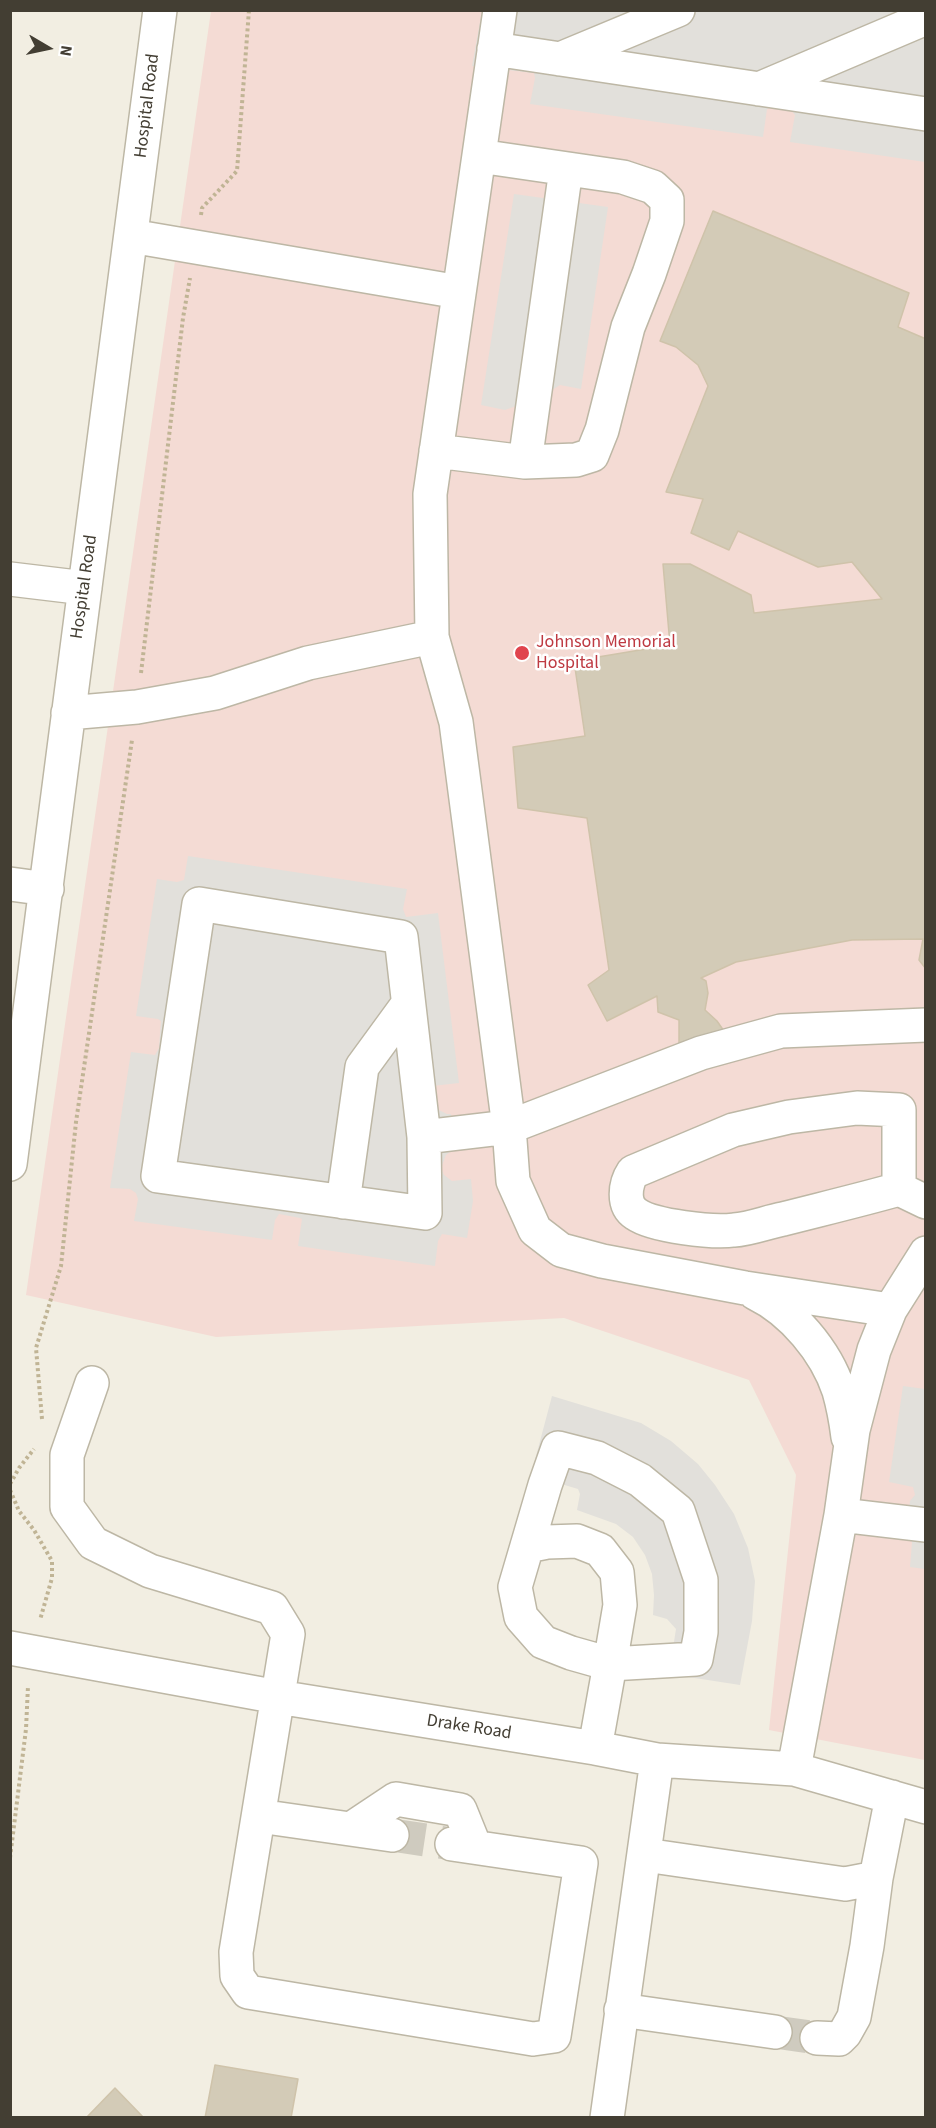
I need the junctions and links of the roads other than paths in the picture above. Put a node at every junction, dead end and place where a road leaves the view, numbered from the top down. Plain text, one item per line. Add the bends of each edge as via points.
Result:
1 (160, 10) edge
2 (500, 10) edge
3 (678, 10) edge
4 (926, 18) edge
5 (494, 49) junction
6 (559, 59) junction
7 (759, 89) junction
8 (926, 114) edge
9 (479, 156) junction
10 (566, 169) junction
11 (131, 236) junction
12 (459, 292) junction
13 (436, 451) junction
14 (525, 462) junction
15 (10, 579) edge
16 (85, 588) junction
17 (432, 637) junction
18 (68, 713) junction
19 (10, 884) edge
20 (46, 889) junction
21 (408, 1004) junction
22 (926, 1025) edge
23 (509, 1127) junction
24 (424, 1137) junction
25 (10, 1164) edge
26 (912, 1196) edge
27 (343, 1202) junction
28 (926, 1253) edge
29 (745, 1288) junction
30 (890, 1310) junction
31 (92, 1383) dead end
32 (850, 1451) junction
33 (841, 1515) junction
34 (926, 1525) edge
35 (527, 1546) junction
36 (10, 1648) edge
37 (610, 1664) junction
38 (278, 1697) junction
39 (595, 1748) junction
40 (657, 1760) junction
41 (794, 1769) junction
42 (892, 1797) junction
43 (926, 1807) edge
44 (259, 1816) junction
45 (351, 1830) junction
46 (392, 1835) tunnel mouth
47 (645, 1855) junction
48 (876, 1878) junction
49 (621, 2010) junction
50 (775, 2032) tunnel mouth
51 (817, 2038) tunnel mouth
52 (607, 2118) edge

1 - 11 street, Hospital Road
2 - 5 street
3 - 6 street
4 - 7 street
5 - 6 street
5 - 9 street
6 - 7 street
7 - 8 street
9 - 10 street
9 - 12 street
10 - 14 street
10 - 14 street via 623,177 653,187 667,200 667,220 628,327 592,455 576,460
11 - 12 street
11 - 16 street, Hospital Road
12 - 13 street
13 - 14 street
13 - 17 street via 430,494
15 - 16 street
16 - 18 street, Hospital Road
17 - 18 street via 308,663 214,693 136,707
17 - 23 street via 456,722
18 - 20 street, Hospital Road
19 - 20 street
20 - 25 street, Hospital Road
21 - 24 street
21 - 27 street via 362,1067
21 - 27 street via 400,937 199,904 158,1176
22 - 23 street via 781,1031 701,1053
23 - 24 street
23 - 29 street via 513,1181 535,1230 561,1250
24 - 27 street via 425,1213
26 - 26 street via 899,1110 857,1108 789,1117 733,1130 633,1172 626,1194 634,1213 654,1222 734,1230
28 - 30 street
29 - 30 street
29 - 32 street via 771,1301 798,1323 820,1353 838,1389
30 - 32 street via 874,1350
31 - 38 street via 67,1455 68,1507 93,1543 150,1571 272,1608 288,1634
32 - 33 street
33 - 34 street
33 - 41 street
35 - 37 street via 516,1587 521,1617 543,1642
35 - 37 street via 577,1541 600,1550 617,1572 620,1605
35 - 37 street via 558,1448 597,1458 640,1480 678,1511 700,1580 701,1632 696,1659
36 - 38 street, Drake Road
37 - 39 street
38 - 39 street, Drake Road
38 - 44 street
39 - 40 street, Drake Road
40 - 41 street, Drake Road
40 - 47 street
41 - 42 street, Drake Road
42 - 43 street, Drake Road
42 - 48 street
44 - 45 street
44 - 45 street via 236,1952 237,1976 248,1992 533,2039 554,2036 581,1863 464,1846 460,1810 396,1799
45 - 46 street
47 - 48 street via 845,1884
47 - 49 street
48 - 51 street via 854,2017 839,2039
49 - 50 street
49 - 52 street

